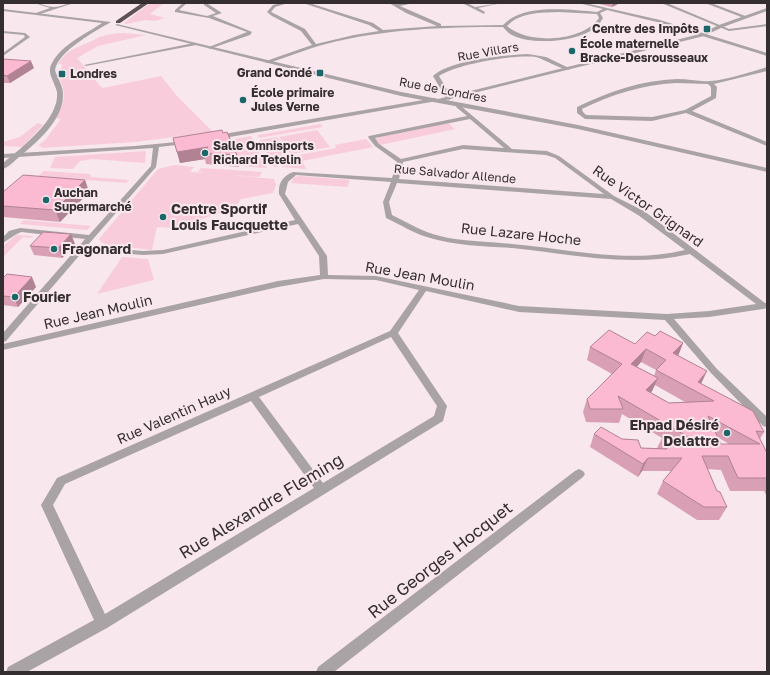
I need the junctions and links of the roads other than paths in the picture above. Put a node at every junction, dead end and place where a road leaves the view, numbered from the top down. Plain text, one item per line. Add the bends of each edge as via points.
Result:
1 (36, 3) edge
2 (72, 3) edge
3 (138, 3) edge
4 (146, 3) edge
5 (185, 3) edge
6 (206, 3) edge
7 (286, 3) edge
8 (305, 3) edge
9 (412, 3) edge
10 (464, 3) edge
11 (500, 3) edge
12 (580, 3) edge
13 (662, 3) edge
14 (708, 3) edge
15 (393, 4) edge
16 (53, 8) junction
17 (474, 8) junction
18 (607, 9) junction
19 (767, 9) edge
20 (3, 10) edge
21 (484, 13) dead end
22 (598, 13) junction
23 (37, 14) junction
24 (211, 17) junction
25 (746, 17) junction
26 (107, 24) junction
27 (118, 24) junction
28 (767, 25) edge
29 (440, 26) junction
30 (504, 26) junction
31 (721, 26) junction
32 (3, 32) edge
33 (382, 32) junction
34 (705, 34) junction
35 (535, 39) junction
36 (194, 44) junction
37 (315, 45) junction
38 (760, 46) dead end
39 (212, 48) junction
40 (767, 50) edge
41 (3, 55) edge
42 (767, 55) edge
43 (536, 56) junction
44 (268, 62) junction
45 (86, 65) dead end
46 (568, 69) junction
47 (767, 69) edge
48 (710, 83) junction
49 (449, 98) junction
50 (435, 100) junction
51 (460, 105) junction
52 (687, 111) junction
53 (472, 117) junction
54 (585, 117) junction
55 (578, 127) junction
56 (214, 138) edge
57 (192, 141) edge
58 (767, 144) edge
59 (156, 146) junction
60 (509, 149) junction
61 (17, 155) junction
62 (3, 156) edge
63 (400, 161) junction
64 (3, 167) edge
65 (767, 170) edge
66 (395, 180) junction
67 (612, 197) junction
68 (300, 221) junction
69 (91, 237) junction
70 (3, 241) edge
71 (82, 248) junction
72 (691, 251) junction
73 (324, 277) junction
74 (424, 288) junction
75 (765, 306) edge
76 (667, 317) junction
77 (7, 330) edge
78 (393, 333) junction
79 (3, 339) edge
80 (3, 347) edge
81 (253, 396) junction
82 (767, 423) edge
83 (579, 474) dead end
84 (321, 489) junction
85 (102, 623) junction
86 (13, 672) edge
87 (323, 672) edge

1 - 16 street
2 - 16 street
3 - 26 highway
4 - 27 highway
5 - 24 street via 176,11
6 - 24 street via 220,12
7 - 37 street via 274,6 269,12 303,30
8 - 33 street via 371,24
9 - 15 street
10 - 17 street
11 - 17 street
12 - 18 street
13 - 31 street
14 - 25 street
15 - 29 street
16 - 23 street
17 - 21 street
18 - 22 street
18 - 34 street
19 - 25 street
20 - 23 street
22 - 30 street via 532,13 514,18
22 - 35 street via 601,21 587,31 560,38
23 - 26 street
24 - 39 street via 250,32
25 - 31 street
26 - 27 street
26 - 61 street via 59,57 52,73 60,95 55,111 41,132
27 - 36 street, Rue de Londres
28 - 31 street via 731,30
29 - 30 street
29 - 33 street
30 - 35 street via 512,33
31 - 34 street
32 - 41 street via 25,34 28,37
33 - 37 street
34 - 42 street
34 - 46 street
35 - 43 street via 531,47
36 - 39 street, Rue de Londres
36 - 45 street
37 - 44 street
38 - 40 street
39 - 44 street, Rue de Londres
43 - 46 street, Rue Villars
43 - 49 street, Rue Villars via 502,57 439,73 437,78
44 - 50 street, Rue de Londres
46 - 49 street
47 - 48 street
48 - 52 street via 714,87 714,97
48 - 54 street via 663,81 611,93 579,108
49 - 50 street
50 - 51 street, Rue de Londres
50 - 56 street
51 - 53 street
51 - 55 street, Rue de Londres
52 - 54 street via 647,120
52 - 58 street
53 - 60 street
53 - 63 street via 371,137 377,145
54 - 55 street
55 - 65 street, Rue de Londres
57 - 59 street
59 - 61 street
59 - 69 street via 154,166
60 - 63 street, Rue Victor Grignard via 463,147
60 - 67 street, Rue Victor Grignard via 547,153 557,157
61 - 62 street
61 - 64 street
63 - 66 street
66 - 67 street, Rue Salvador Allende
66 - 68 street, Rue Salvador Allende via 295,173 288,176 281,187 282,194
66 - 72 street, Rue Lazare Hoche via 386,202 389,216 431,236 604,256 657,258
67 - 72 street, Rue Victor Grignard via 641,213
68 - 71 street via 163,252
68 - 73 street via 323,256
69 - 70 street via 25,230 17,231
69 - 71 street
71 - 77 street
72 - 75 street, Rue Victor Grignard
73 - 74 street, Rue Jean Moulin via 376,278
73 - 80 street, Rue Jean Moulin via 278,284
74 - 76 street, Rue Jean Moulin via 519,309
74 - 78 street
75 - 76 street, Rue Jean Moulin
76 - 82 street via 714,371
77 - 79 street
78 - 81 street, Rue Valentin Hauy
78 - 84 street, Rue Alexandre Fleming via 442,406 439,418
81 - 84 street
81 - 85 street, Rue Valentin Hauy via 61,481 47,505
83 - 87 street, Rue Georges Hocquet
84 - 85 street, Rue Alexandre Fleming
85 - 86 street, Rue Alexandre Fleming

